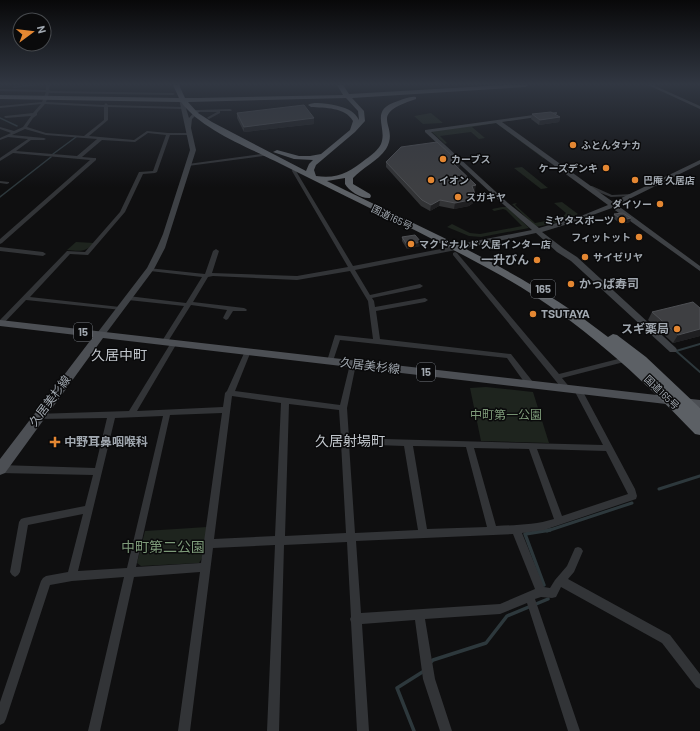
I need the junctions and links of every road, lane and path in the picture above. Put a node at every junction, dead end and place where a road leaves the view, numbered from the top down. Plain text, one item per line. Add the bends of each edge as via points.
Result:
1 (32, 119) edge
2 (106, 119) edge
3 (187, 119) edge
4 (190, 119) edge
5 (207, 119) joint
6 (355, 119) edge
7 (362, 119) edge
8 (374, 119) dead end
9 (383, 119) edge
10 (511, 119) edge
11 (497, 121) junction
12 (188, 122) junction
13 (0, 128) edge
14 (25, 128) junction
15 (353, 131) junction
16 (384, 131) junction
17 (13, 132) junction
18 (168, 134) junction
19 (189, 134) junction
20 (6, 135) junction
21 (85, 137) junction
22 (101, 138) junction
23 (0, 139) edge
24 (31, 139) junction
25 (44, 139) dead end
26 (12, 152) junction
27 (269, 152) junction
28 (322, 155) junction
29 (78, 158) junction
30 (0, 160) edge
31 (700, 162) edge
32 (188, 165) junction
33 (295, 168) junction
34 (354, 172) junction
35 (312, 174) junction
36 (330, 179) junction
37 (0, 182) edge
38 (7, 183) dead end
39 (586, 185) junction
40 (632, 195) junction
41 (613, 204) junction
42 (394, 211) junction
43 (536, 230) junction
44 (0, 242) edge
45 (0, 249) edge
46 (458, 249) junction
47 (216, 251) dead end
48 (43, 254) dead end
49 (700, 268) edge
50 (150, 269) junction
51 (352, 269) junction
52 (207, 275) junction
53 (420, 286) dead end
54 (368, 297) junction
55 (24, 298) junction
56 (128, 298) junction
57 (425, 300) dead end
58 (188, 304) junction
59 (120, 309) junction
60 (231, 309) junction
61 (244, 310) dead end
62 (372, 310) junction
63 (226, 318) dead end
64 (0, 323) edge
65 (101, 334) junction
66 (169, 342) junction
67 (377, 342) junction
68 (673, 350) dead end
69 (248, 351) junction
70 (626, 359) junction
71 (330, 361) junction
72 (353, 364) junction
73 (558, 377) junction
74 (530, 384) junction
75 (573, 389) junction
76 (230, 393) junction
77 (285, 400) junction
78 (672, 400) junction
79 (686, 402) junction
80 (700, 404) edge
81 (343, 408) junction
82 (226, 410) junction
83 (168, 413) junction
84 (131, 414) junction
85 (112, 415) junction
86 (38, 416) junction
87 (700, 416) edge
88 (700, 430) edge
89 (344, 441) junction
90 (408, 443) junction
91 (469, 444) junction
92 (532, 446) junction
93 (609, 448) junction
94 (0, 469) edge
95 (98, 472) junction
96 (89, 509) junction
97 (559, 521) junction
98 (516, 529) junction
99 (492, 530) junction
100 (423, 533) junction
101 (350, 537) junction
102 (279, 541) junction
103 (208, 544) junction
104 (578, 551) dead end
105 (205, 566) junction
106 (131, 571) junction
107 (15, 572) dead end
108 (72, 576) junction
109 (561, 581) junction
110 (541, 592) junction
111 (531, 602) junction
112 (419, 614) junction
113 (355, 618) junction
114 (700, 683) edge
115 (0, 719) edge
116 (94, 731) edge
117 (184, 731) edge
118 (273, 731) edge
119 (363, 731) edge
120 (446, 731) edge
121 (574, 731) edge

1 - 14 street
2 - 21 street
3 - 12 street
4 - 12 street
5 - 12 street
5 - 27 highway, 国道165号 / 165
6 - 15 highway
7 - 15 highway
8 - 16 highway
9 - 16 highway
10 - 11 street
11 - 39 street
11 - 43 street via 427,131
12 - 19 street
13 - 17 street
14 - 17 street
14 - 21 street via 41,133
15 - 28 highway
16 - 34 highway via 386,136 382,148
17 - 20 street
18 - 19 street
18 - 22 street via 147,132 135,141
18 - 55 street via 155,172 141,173 122,212 86,254 69,252
19 - 32 street via 193,150
20 - 23 street
20 - 24 street
21 - 22 street
22 - 29 street
24 - 25 street
24 - 26 street
26 - 29 street
26 - 30 street
27 - 28 highway via 299,158
27 - 32 street
27 - 33 highway, 国道165号 / 165
27 - 35 highway, 国道165号 / 165
28 - 35 highway via 313,164
29 - 44 street via 94,159
31 - 40 street
32 - 50 street via 161,248
33 - 35 highway, 国道165号 / 165
33 - 51 street via 294,171
34 - 36 highway via 345,177
34 - 42 highway via 348,179 351,187
35 - 36 highway, 国道165号 / 165
35 - 46 highway, 国道165号 / 165
36 - 42 highway, 国道165号 / 165
37 - 38 street
39 - 40 street via 608,196
39 - 41 street
40 - 41 street
41 - 43 street via 566,223
41 - 49 street
42 - 46 highway, 国道165号 / 165
43 - 46 street
43 - 68 street via 574,259
45 - 48 street
46 - 51 street
46 - 70 highway, 国道165号 / 165 via 553,303
46 - 73 street
46 - 79 highway, 国道165号 / 165 via 518,275 580,313 642,360
47 - 52 street
50 - 52 street
50 - 56 street
51 - 52 street via 297,278
51 - 54 street
52 - 58 street
53 - 54 street
54 - 62 street
55 - 59 street
55 - 64 street
56 - 58 street
56 - 59 street
57 - 62 street
58 - 60 street
58 - 66 street
59 - 65 street
60 - 61 street
60 - 63 street
62 - 67 street
64 - 65 main road, 久居美杉線 / 15
65 - 66 main road, 久居美杉線 / 15
65 - 86 main road, 久居美杉線 / 15
66 - 69 main road, 久居美杉線 / 15
66 - 84 street
67 - 71 street via 337,337
67 - 74 street via 509,356
69 - 71 main road, 久居美杉線 / 15
69 - 76 street
70 - 73 street
70 - 78 highway, 国道165号 / 165
71 - 72 main road, 久居美杉線 / 15
72 - 74 main road, 久居美杉線 / 15
72 - 81 street
73 - 75 street
74 - 75 main road, 久居美杉線 / 15
75 - 78 main road, 久居美杉線 / 15
75 - 93 street
76 - 77 street
76 - 82 street
77 - 81 street
77 - 102 street
78 - 79 main road, 久居美杉線 / 15
78 - 88 highway, 国道165号 / 165
79 - 80 main road, 久居美杉線
79 - 87 highway, 国道165号 / 165
81 - 89 street
82 - 83 street
82 - 103 street
83 - 84 street
83 - 106 street
84 - 85 street
85 - 86 street
85 - 95 street
86 - 94 main road, 久居美杉線 / 15
89 - 90 street
89 - 101 street
90 - 91 street
90 - 100 street
91 - 92 street
91 - 99 street
92 - 93 street
92 - 97 street
93 - 97 street via 633,496
94 - 95 street
95 - 96 street
96 - 107 street via 24,522
96 - 108 street
97 - 98 street via 544,526
98 - 99 street
98 - 110 street
99 - 100 street
100 - 101 street
101 - 102 street
101 - 113 street
102 - 103 street
102 - 118 street
103 - 105 street
104 - 109 street via 571,569
105 - 106 street
105 - 117 street
106 - 108 street
106 - 116 street
108 - 115 street via 46,581
109 - 110 street via 552,592
109 - 114 street via 666,639
110 - 111 street
111 - 112 street via 500,609
111 - 121 street
112 - 113 street
112 - 120 street via 427,665
113 - 119 street

